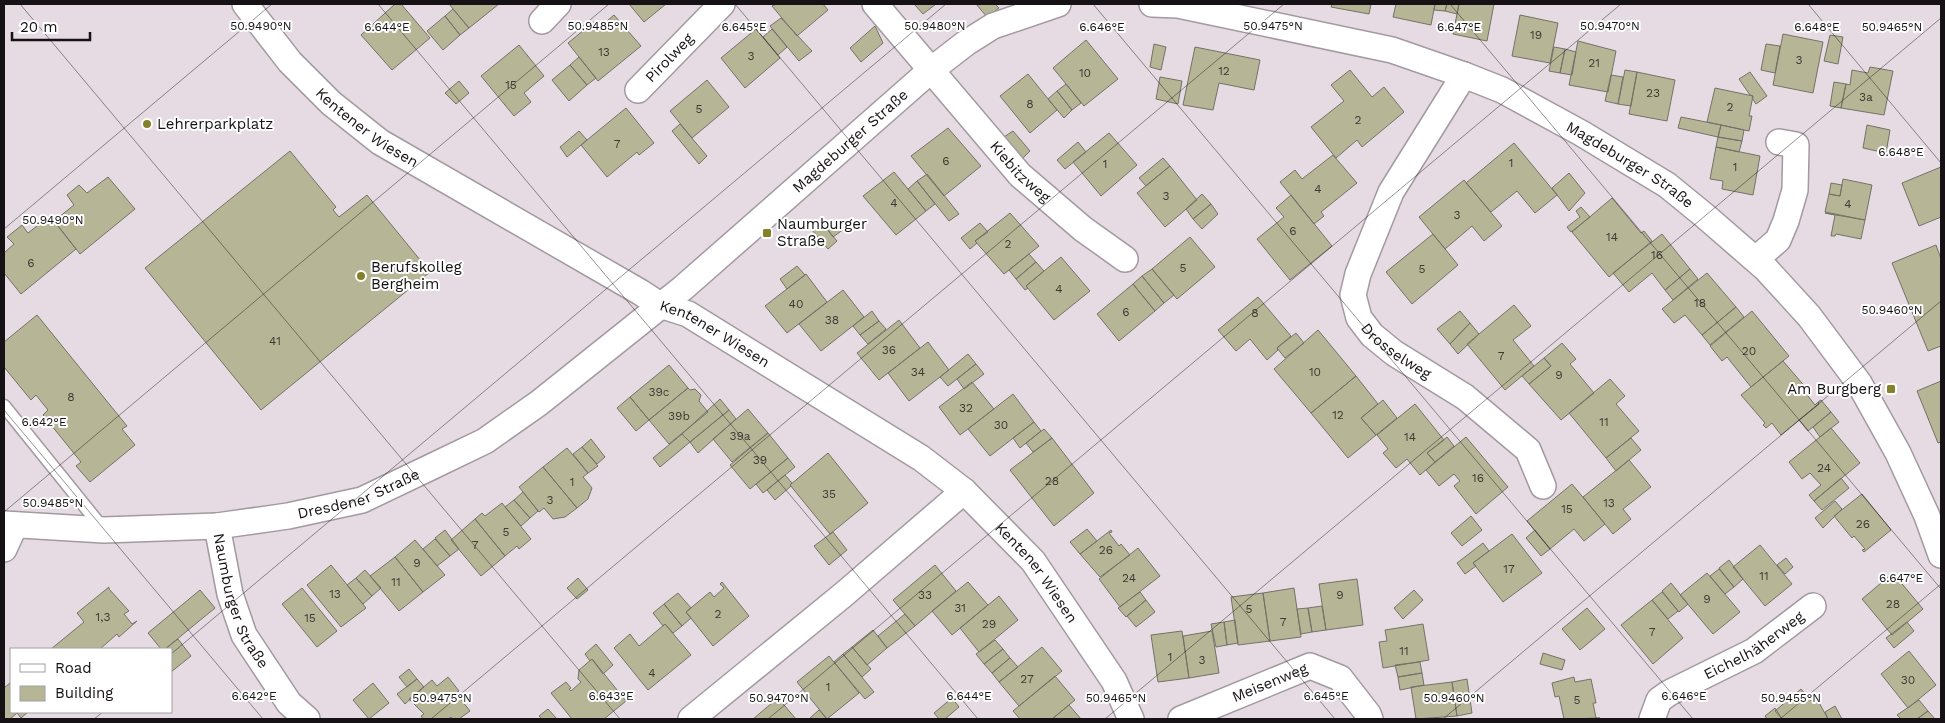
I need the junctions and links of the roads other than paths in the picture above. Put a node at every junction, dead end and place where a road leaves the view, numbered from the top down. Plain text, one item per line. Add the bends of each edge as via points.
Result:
1 (245, 4) edge
2 (722, 4) edge
3 (875, 4) edge
4 (1058, 4) edge
5 (1152, 4) edge
6 (931, 70) junction
7 (1464, 75) junction
8 (638, 90) dead end
9 (1779, 142) dead end
10 (1125, 259) dead end
11 (1756, 259) junction
12 (660, 305) junction
13 (4, 406) edge
14 (1543, 486) dead end
15 (964, 491) junction
16 (9, 524) edge
17 (217, 526) junction
18 (104, 530) junction
19 (4, 550) edge
20 (1941, 555) edge
21 (1813, 606) dead end
22 (307, 719) edge
23 (691, 719) edge
24 (1131, 719) edge
25 (1180, 719) edge
26 (1370, 719) edge
27 (1652, 719) edge

1 - 12 street, Kentener Wiesen via 290,62 331,103 380,142
2 - 8 street, Pirolweg
3 - 6 street
4 - 6 street, Magdeburger Straße via 993,26
5 - 7 street, Magdeburger Straße via 1178,5 1392,50
6 - 10 street, Kiebitzweg via 1020,175 1083,229
6 - 12 street, Magdeburger Straße
7 - 11 street, Magdeburger Straße via 1502,90 1667,186
7 - 14 street, Drosselweg via 1391,192 1358,274 1353,295 1359,318 1372,335 1394,353 1465,397 1528,450
9 - 11 street via 1796,145 1795,190 1778,240
11 - 20 street, Magdeburger Straße via 1809,316 1859,383 1898,453
12 - 15 street, Kentener Wiesen via 688,314 921,458
12 - 17 street, Dresdener Straße via 540,403 485,440 433,466 362,500 288,516
13 - 18 lane
15 - 23 street
15 - 24 street, Kentener Wiesen via 1033,561 1114,681
16 - 18 street, Dresdener Straße
16 - 19 street
17 - 18 street, Dresdener Straße
17 - 22 street, Naumburger Straße via 230,594 244,635 289,703
21 - 27 street, Eichelhäherweg via 1754,651 1659,700
25 - 26 street, Meisenweg via 1310,666 1340,678

